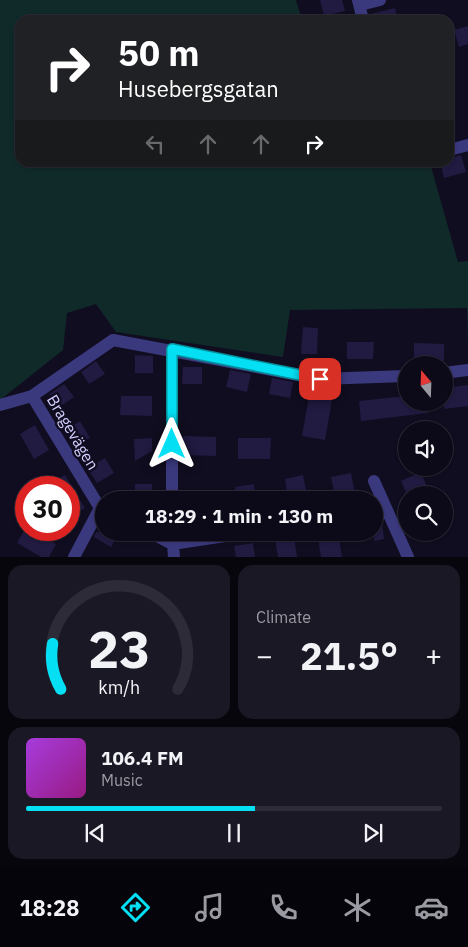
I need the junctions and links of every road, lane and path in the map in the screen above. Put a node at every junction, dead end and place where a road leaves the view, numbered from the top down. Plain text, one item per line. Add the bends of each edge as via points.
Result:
1 (380, 0) edge
2 (359, 2) edge
3 (362, 15) edge
4 (468, 145) edge
5 (454, 149) edge
6 (172, 349) junction
7 (468, 370) edge
8 (453, 372) edge
9 (398, 376) edge
10 (32, 396) junction
11 (0, 405) edge
12 (374, 481) dead end
13 (172, 491) edge
14 (95, 498) edge
15 (388, 512) junction
16 (383, 513) edge
17 (95, 521) edge
18 (197, 541) edge
19 (173, 545) edge
20 (74, 557) edge
21 (408, 557) edge

1 - 2 street
2 - 3 street
4 - 5 street
6 - 9 street via 320,379
6 - 10 street via 113,340
6 - 13 street
7 - 8 street
10 - 11 street
10 - 14 street, Bragevägen
12 - 15 street
15 - 16 street
15 - 21 street
17 - 20 street
18 - 19 street

